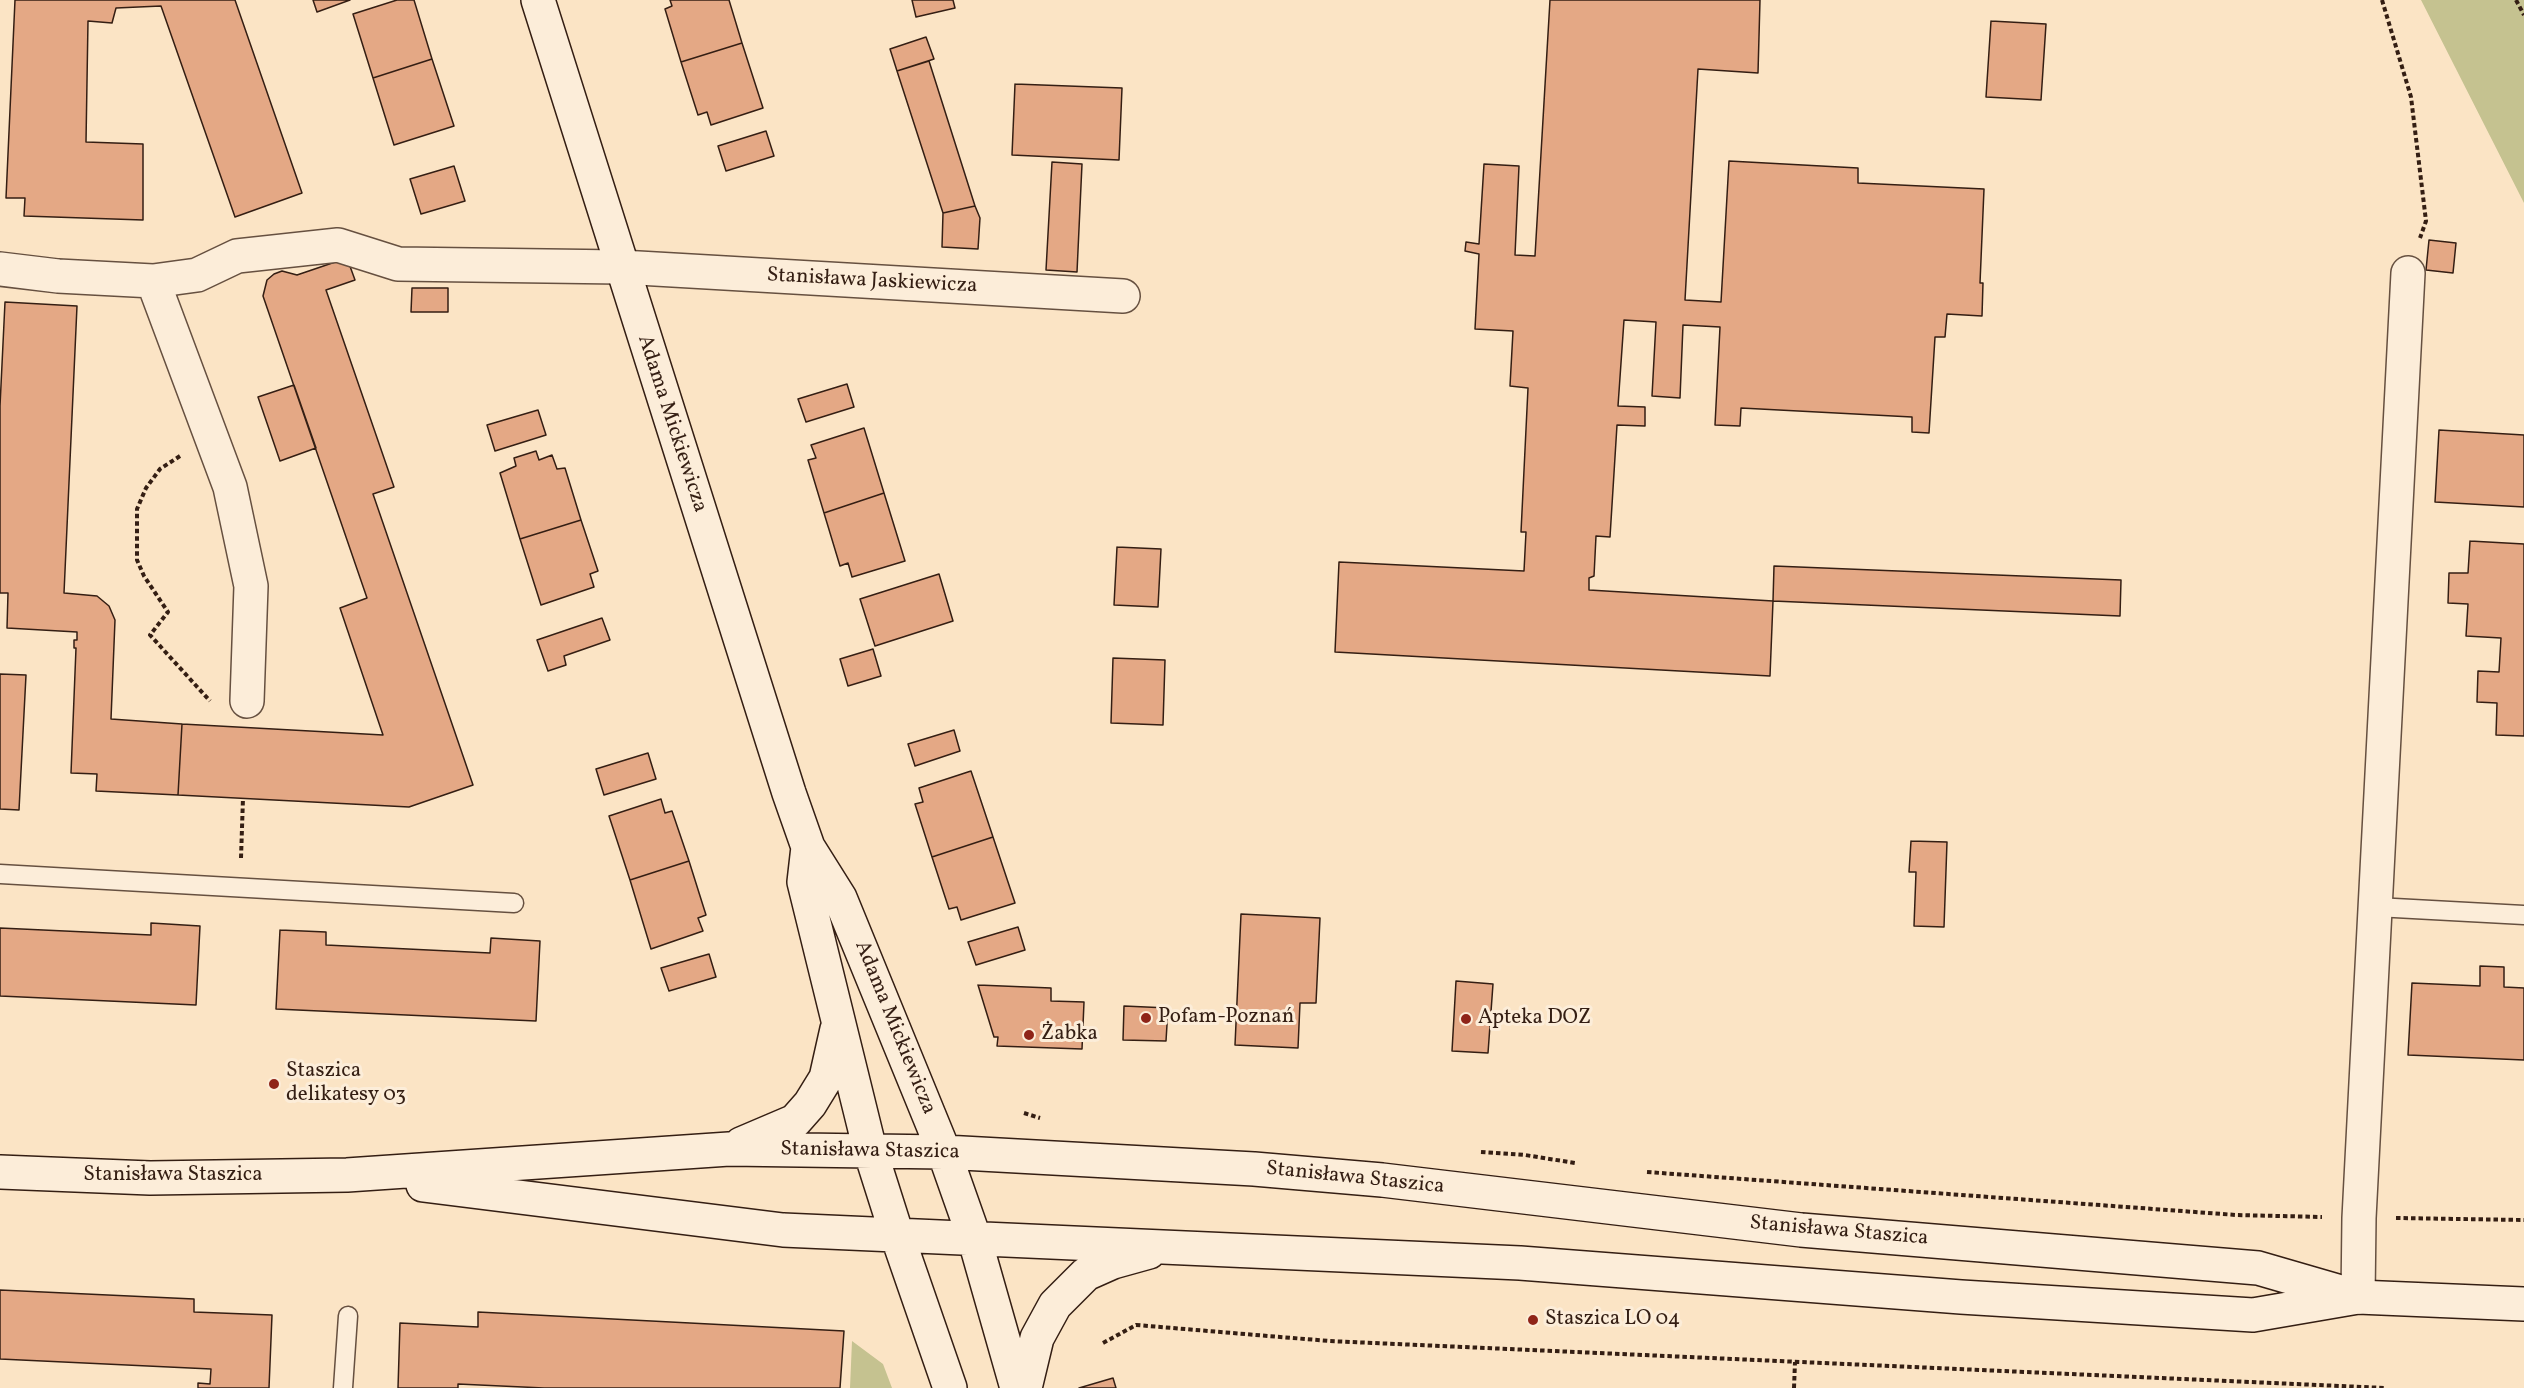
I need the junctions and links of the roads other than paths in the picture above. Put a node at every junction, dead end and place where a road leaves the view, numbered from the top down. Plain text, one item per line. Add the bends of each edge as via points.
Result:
1 (538, 0) edge
2 (621, 267) junction
3 (0, 269) edge
4 (2408, 273) road end
5 (153, 281) junction
6 (1123, 296) dead end
7 (248, 701) dead end
8 (808, 847) junction
9 (0, 874) edge
10 (514, 903) dead end
11 (2376, 907) junction
12 (2524, 915) edge
13 (839, 1021) junction
14 (729, 1149) junction
15 (870, 1150) junction
16 (944, 1152) junction
17 (0, 1172) edge
18 (346, 1175) junction
19 (897, 1235) junction
20 (974, 1238) junction
21 (1172, 1246) junction
22 (2358, 1297) junction
23 (2524, 1304) edge
24 (348, 1316) dead end
25 (343, 1388) edge
26 (950, 1388) edge
27 (1017, 1388) edge
28 (1025, 1388) edge

1 - 2 street, Adama Mickiewicza
2 - 5 street, Stanisława Jaskiewicza via 398,264 338,245 237,256 197,275
2 - 6 street, Stanisława Jaskiewicza
2 - 8 street, Adama Mickiewicza
3 - 5 street, Stanisława Jaskiewicza
4 - 11 street
5 - 7 street via 230,488 251,586
8 - 13 street, Adama Mickiewicza via 804,882
8 - 16 street, Adama Mickiewicza via 840,898
9 - 10 lane
11 - 12 lane
11 - 22 street
13 - 14 street, Adama Mickiewicza via 826,1078 810,1104 795,1121
13 - 15 street, Adama Mickiewicza
14 - 15 street, Stanisława Staszica
14 - 18 street, Stanisława Staszica
15 - 16 street, Stanisława Staszica
15 - 19 street, Adama Mickiewicza
16 - 20 street, Adama Mickiewicza
16 - 22 street, Stanisława Staszica via 1370,1179 1801,1230 2258,1268
17 - 18 street, Stanisława Staszica via 150,1178
18 - 19 street, Stanisława Staszica via 783,1230
19 - 20 street, Stanisława Staszica
19 - 26 street, Adama Mickiewicza
20 - 21 street, Stanisława Staszica
20 - 27 street, Adama Mickiewicza
21 - 22 street, Stanisława Staszica via 1528,1263 2253,1315
21 - 28 street via 1113,1262 1086,1274 1055,1305 1037,1338
22 - 23 street, Stanisława Staszica
24 - 25 lane

